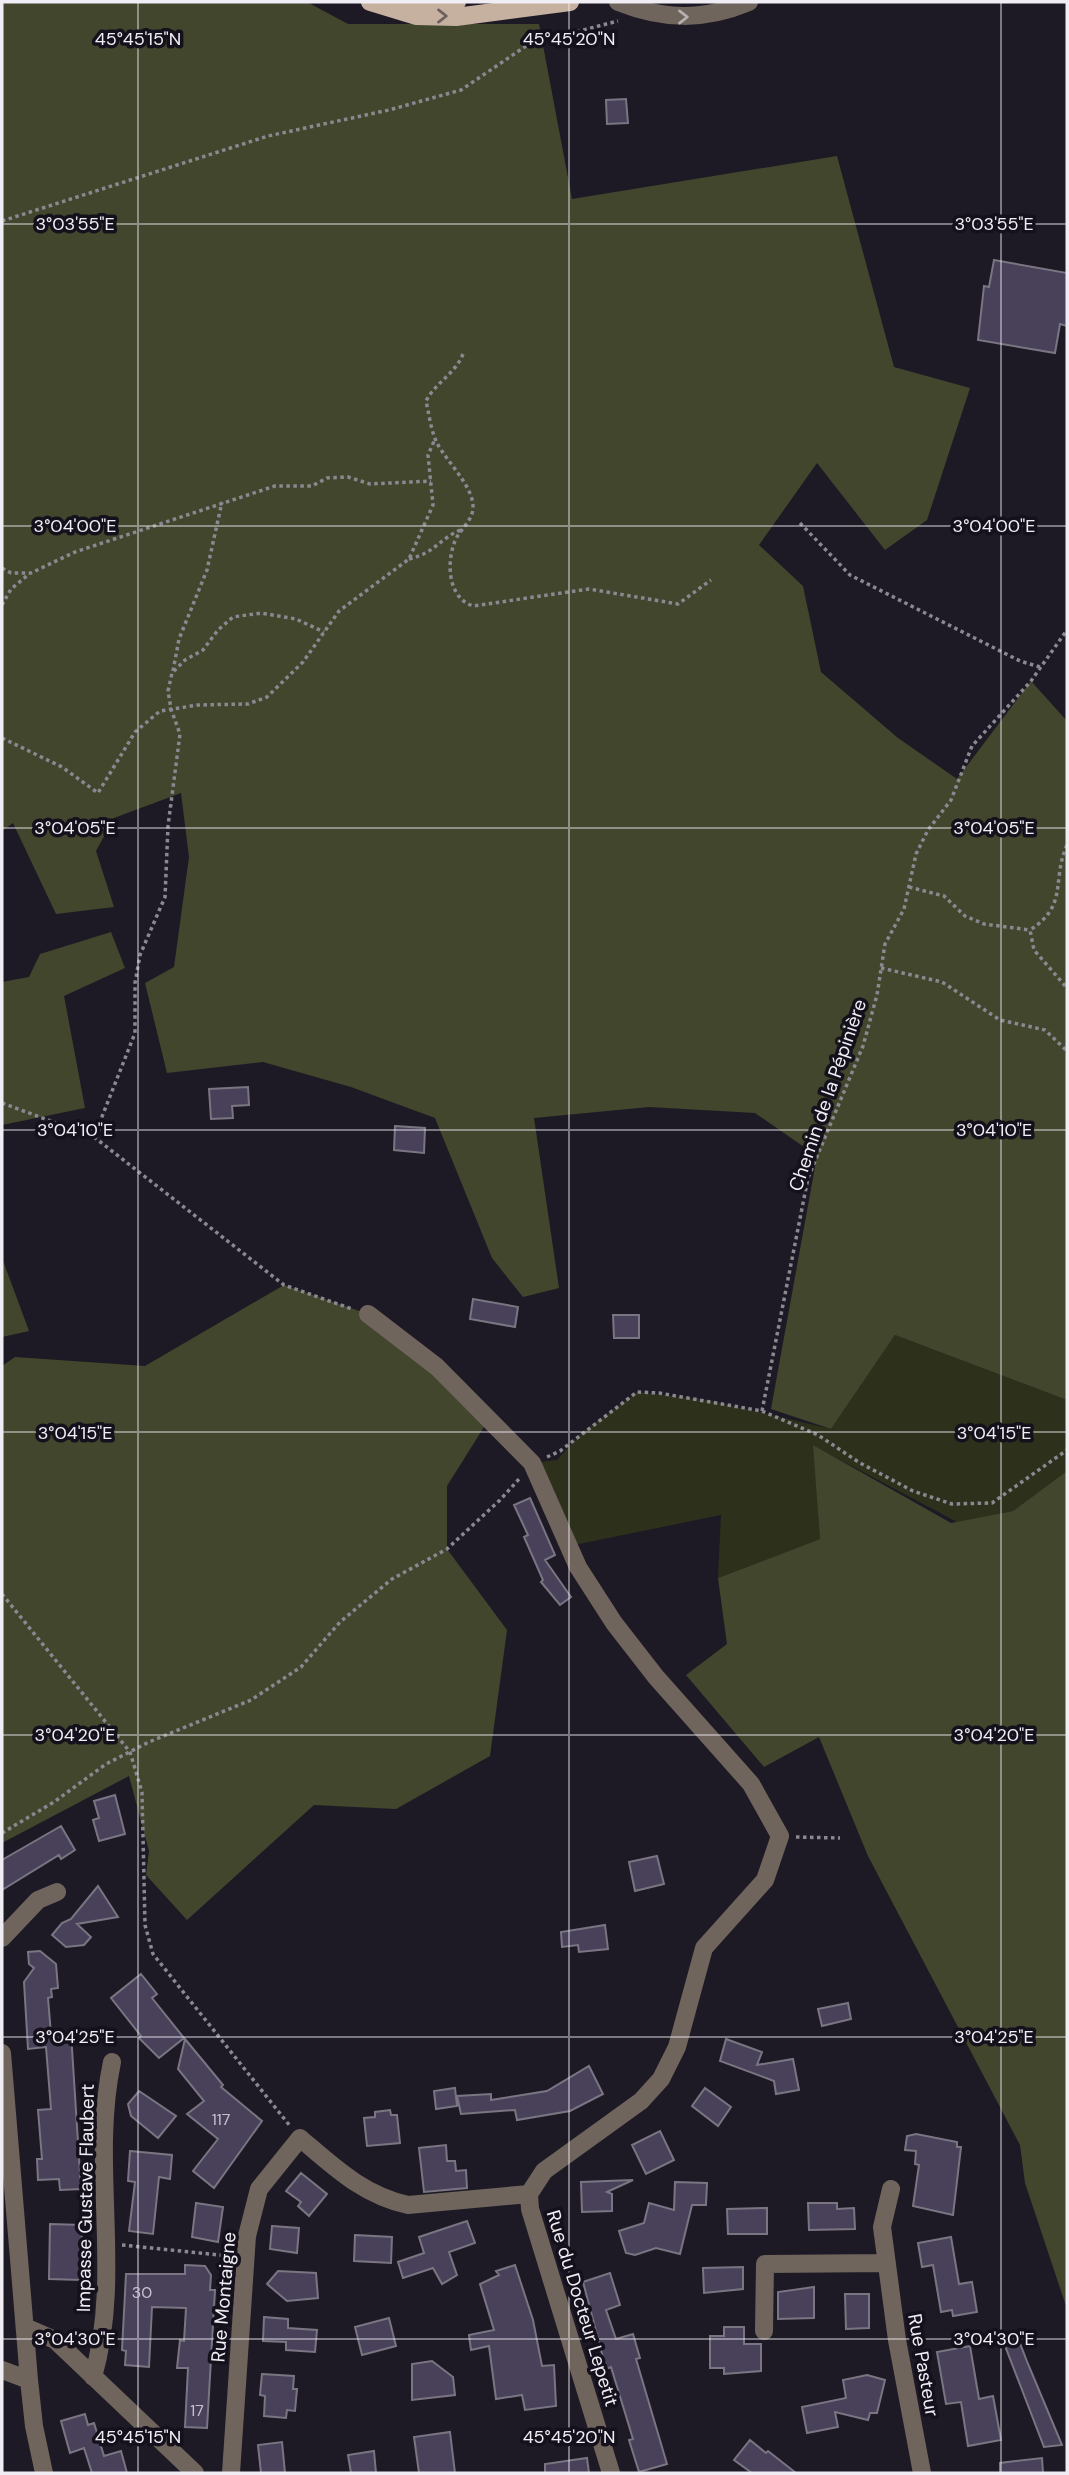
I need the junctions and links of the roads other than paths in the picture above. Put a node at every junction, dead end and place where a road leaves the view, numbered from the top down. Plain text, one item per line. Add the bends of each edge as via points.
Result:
1 (373, 2) edge
2 (457, 2) edge
3 (570, 2) edge
4 (618, 2) edge
5 (749, 2) edge
6 (368, 1314) road end
7 (57, 1892) dead end
8 (2, 1938) edge
9 (2, 2053) edge
10 (111, 2062) dead end
11 (891, 2189) dead end
12 (530, 2194) junction
13 (887, 2263) junction
14 (25, 2327) junction
15 (764, 2331) dead end
16 (2, 2370) edge
17 (93, 2376) junction
18 (29, 2381) junction
19 (44, 2473) edge
20 (195, 2473) edge
21 (231, 2473) edge
22 (611, 2473) edge
23 (922, 2473) edge

1 - 2 main road
1 -> 3 main road via 416,16 456,17
4 -> 5 street via 665,17 697,17
6 - 12 street via 437,1367 532,1463 578,1567 614,1623 656,1678 751,1784 780,1836 765,1880 704,1948 677,2047 661,2079 641,2101 544,2171
7 - 8 street via 38,1900
9 - 14 street
10 - 17 street, Impasse Gustave Flaubert via 104,2097 107,2244 102,2346
11 - 13 street, Rue Pasteur via 882,2227
12 - 21 street, Rue Montaigne via 408,2204 389,2201 347,2178 300,2138 259,2189 247,2236
12 - 22 street, Rue du Docteur Lepetit via 530,2209
13 - 15 street via 765,2264
13 - 23 street, Rue Pasteur
14 - 17 street via 55,2340
14 - 18 street
16 - 18 street
17 - 20 street
18 - 19 street

